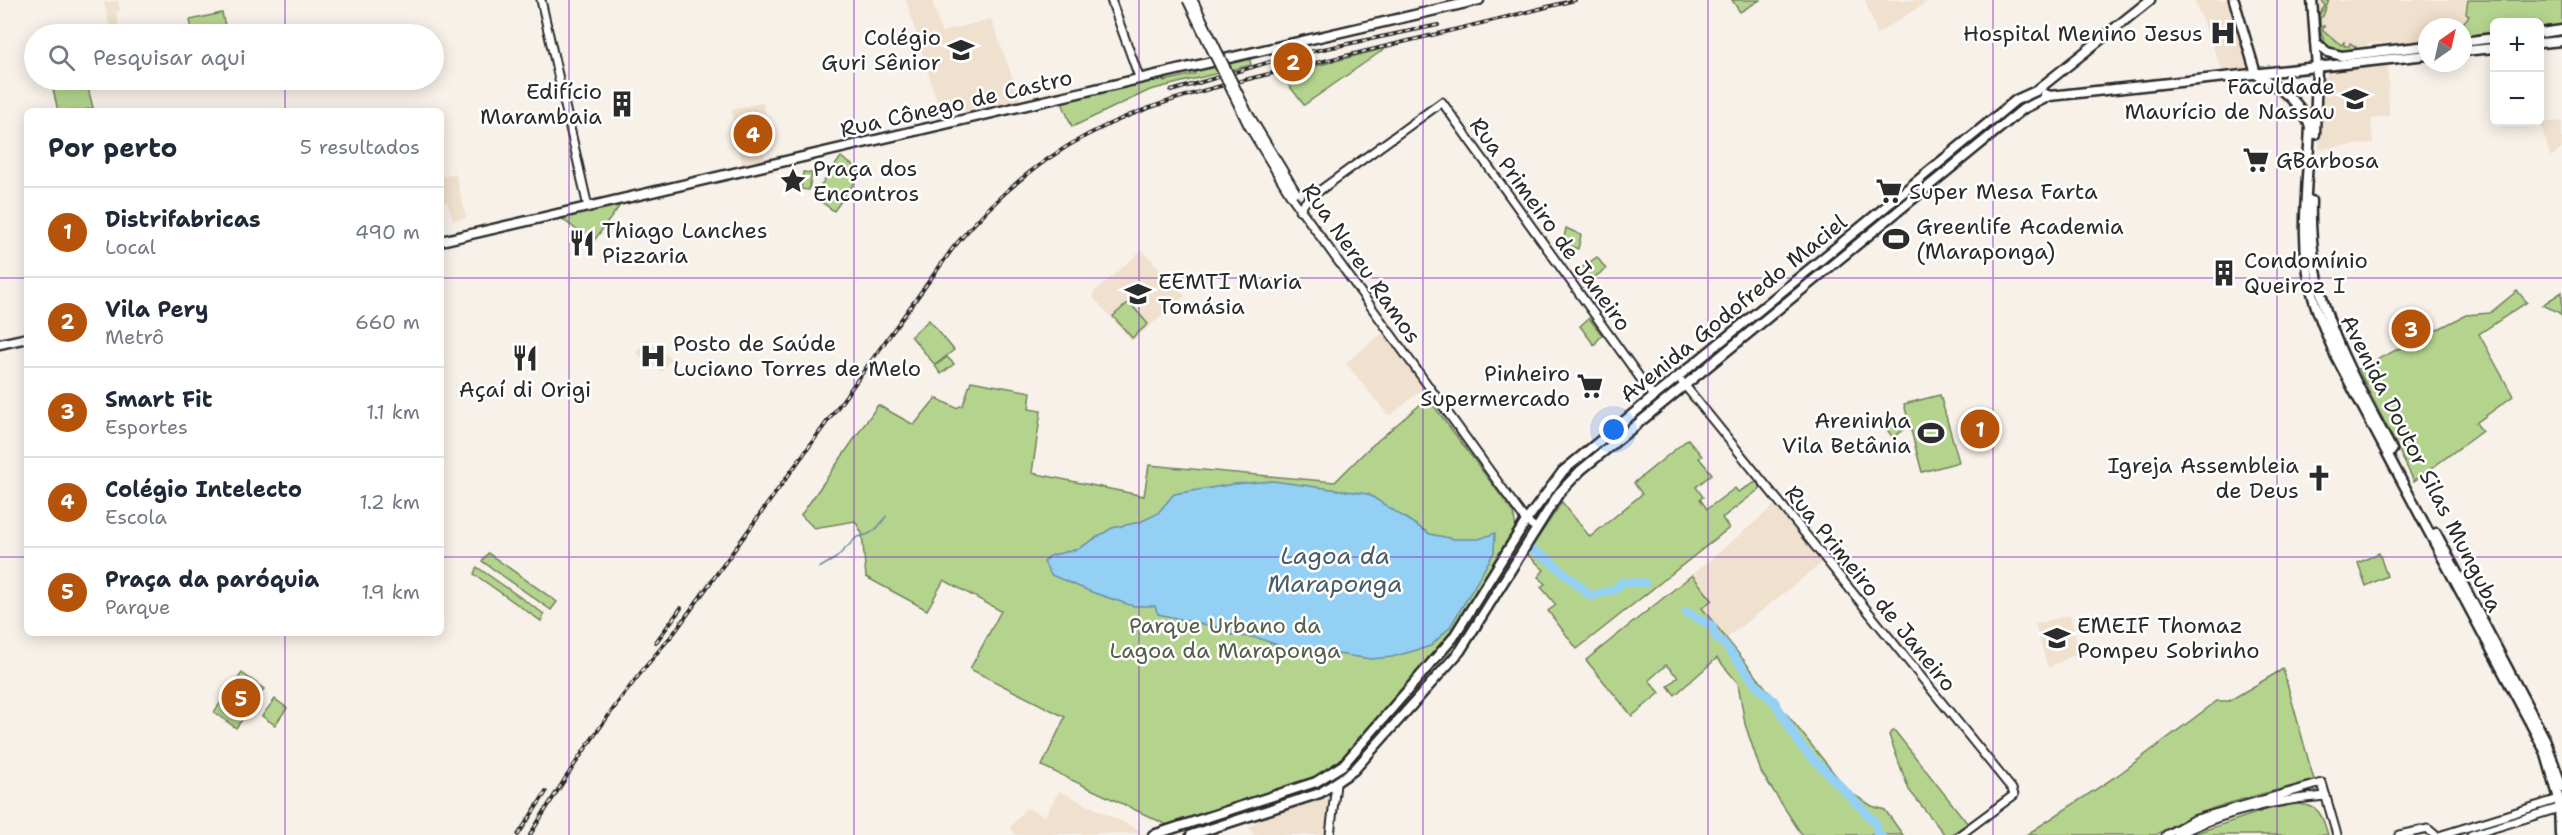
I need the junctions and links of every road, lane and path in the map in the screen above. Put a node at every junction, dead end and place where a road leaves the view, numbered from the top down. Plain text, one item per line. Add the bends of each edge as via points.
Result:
1 (541, 0) edge
2 (1111, 0) edge
3 (1186, 0) edge
4 (1193, 0) edge
5 (1479, 0) edge
6 (2150, 0) edge
7 (2234, 0) edge
8 (2312, 0) edge
9 (2562, 30) edge
10 (2544, 32) edge
11 (2490, 39) edge
12 (2472, 41) edge
13 (2562, 41) edge
14 (2315, 42) junction
15 (2544, 43) edge
16 (2418, 47) edge
17 (2490, 48) edge
18 (2472, 50) edge
19 (2418, 56) edge
20 (2317, 68) junction
21 (2256, 74) junction
22 (1139, 77) junction
23 (2036, 91) junction
24 (2050, 96) junction
25 (1926, 173) junction
26 (1933, 182) junction
27 (1293, 194) junction
28 (1308, 199) junction
29 (588, 207) junction
30 (1299, 210) junction
31 (444, 241) edge
32 (24, 339) edge
33 (0, 344) edge
34 (1677, 376) junction
35 (1684, 385) junction
36 (1653, 396) junction
37 (1526, 521) junction
38 (1536, 528) junction
39 (1336, 784) junction
40 (2305, 786) junction
41 (2562, 787) edge
42 (2326, 795) junction
43 (2309, 797) junction
44 (1258, 803) junction
45 (2559, 804) junction
46 (2537, 810) junction
47 (1262, 813) junction
48 (1970, 828) junction
49 (1153, 835) edge
50 (1191, 835) edge
51 (1330, 835) edge
52 (1960, 835) edge
53 (1975, 835) edge
54 (2166, 835) edge
55 (2178, 835) edge
56 (2337, 835) edge
57 (2399, 835) edge
58 (2437, 835) edge
59 (2471, 835) edge
60 (2560, 835) edge

1 - 29 street
2 - 22 street
3 - 27 street, Rua Nereu Ramos, bridge via 1248,125
4 - 27 street, Rua Nereu Ramos, bridge
5 - 22 main road, Rua Cônego de Castro
6 - 23 main road, Avenida Godofredo Maciel
7 - 21 main road
8 - 14 main road, Avenida Doutor Silas Munguba
9 - 10 main road
11 - 12 main road
13 - 15 main road
14 - 16 main road via 2338,56
14 - 20 main road, Avenida Doutor Silas Munguba
17 - 18 main road
19 - 20 main road
20 - 21 main road
20 - 41 main road, Avenida Doutor Silas Munguba via 2311,249 2328,322 2545,739
21 - 24 main road
21 - 45 main road, Avenida Doutor Silas Munguba via 2288,93 2302,108 2310,126 2305,250 2313,296 2336,357 2545,751
22 - 29 main road, Rua Cônego de Castro
23 - 24 main road
23 - 25 main road, Avenida Godofredo Maciel via 2016,100
24 - 26 main road, Avenida Godofredo Maciel via 2031,103
25 - 26 main road
25 - 34 main road, Avenida Godofredo Maciel
26 - 35 main road, Avenida Godofredo Maciel
27 - 28 street
27 - 30 street, Rua Nereu Ramos
28 - 30 street
28 - 36 street, Rua Primeiro de Janeiro via 1442,102
29 - 31 main road, Rua Cônego de Castro
30 - 37 street, Rua Nereu Ramos
32 - 33 main road
34 - 35 street, Rua Primeiro de Janeiro
34 - 36 main road, Avenida Godofredo Maciel
35 - 38 main road, Avenida Godofredo Maciel via 1581,470 1559,493
35 - 48 street, Rua Primeiro de Janeiro via 2011,787 2014,795
36 - 37 main road, Avenida Godofredo Maciel via 1563,471
37 - 38 street, Rua Nereu Ramos
37 - 44 main road, Avenida Godofredo Maciel via 1453,638 1356,752 1324,778
38 - 39 main road, Avenida Godofredo Maciel via 1460,651 1361,762
39 - 47 main road, Avenida Godofredo Maciel
39 - 51 street
40 - 42 street via 2322,783
40 - 43 street via 2313,790
40 - 54 street via 2193,820
42 - 43 street
42 - 56 street
43 - 55 street via 2275,802
44 - 47 main road
44 - 49 main road, Avenida Godofredo Maciel
45 - 46 street
45 - 60 main road, Avenida Doutor Silas Munguba
46 - 58 street
46 - 59 street
47 - 50 main road, Avenida Godofredo Maciel
48 - 52 street
48 - 53 street
57 - 58 street via 2428,829

